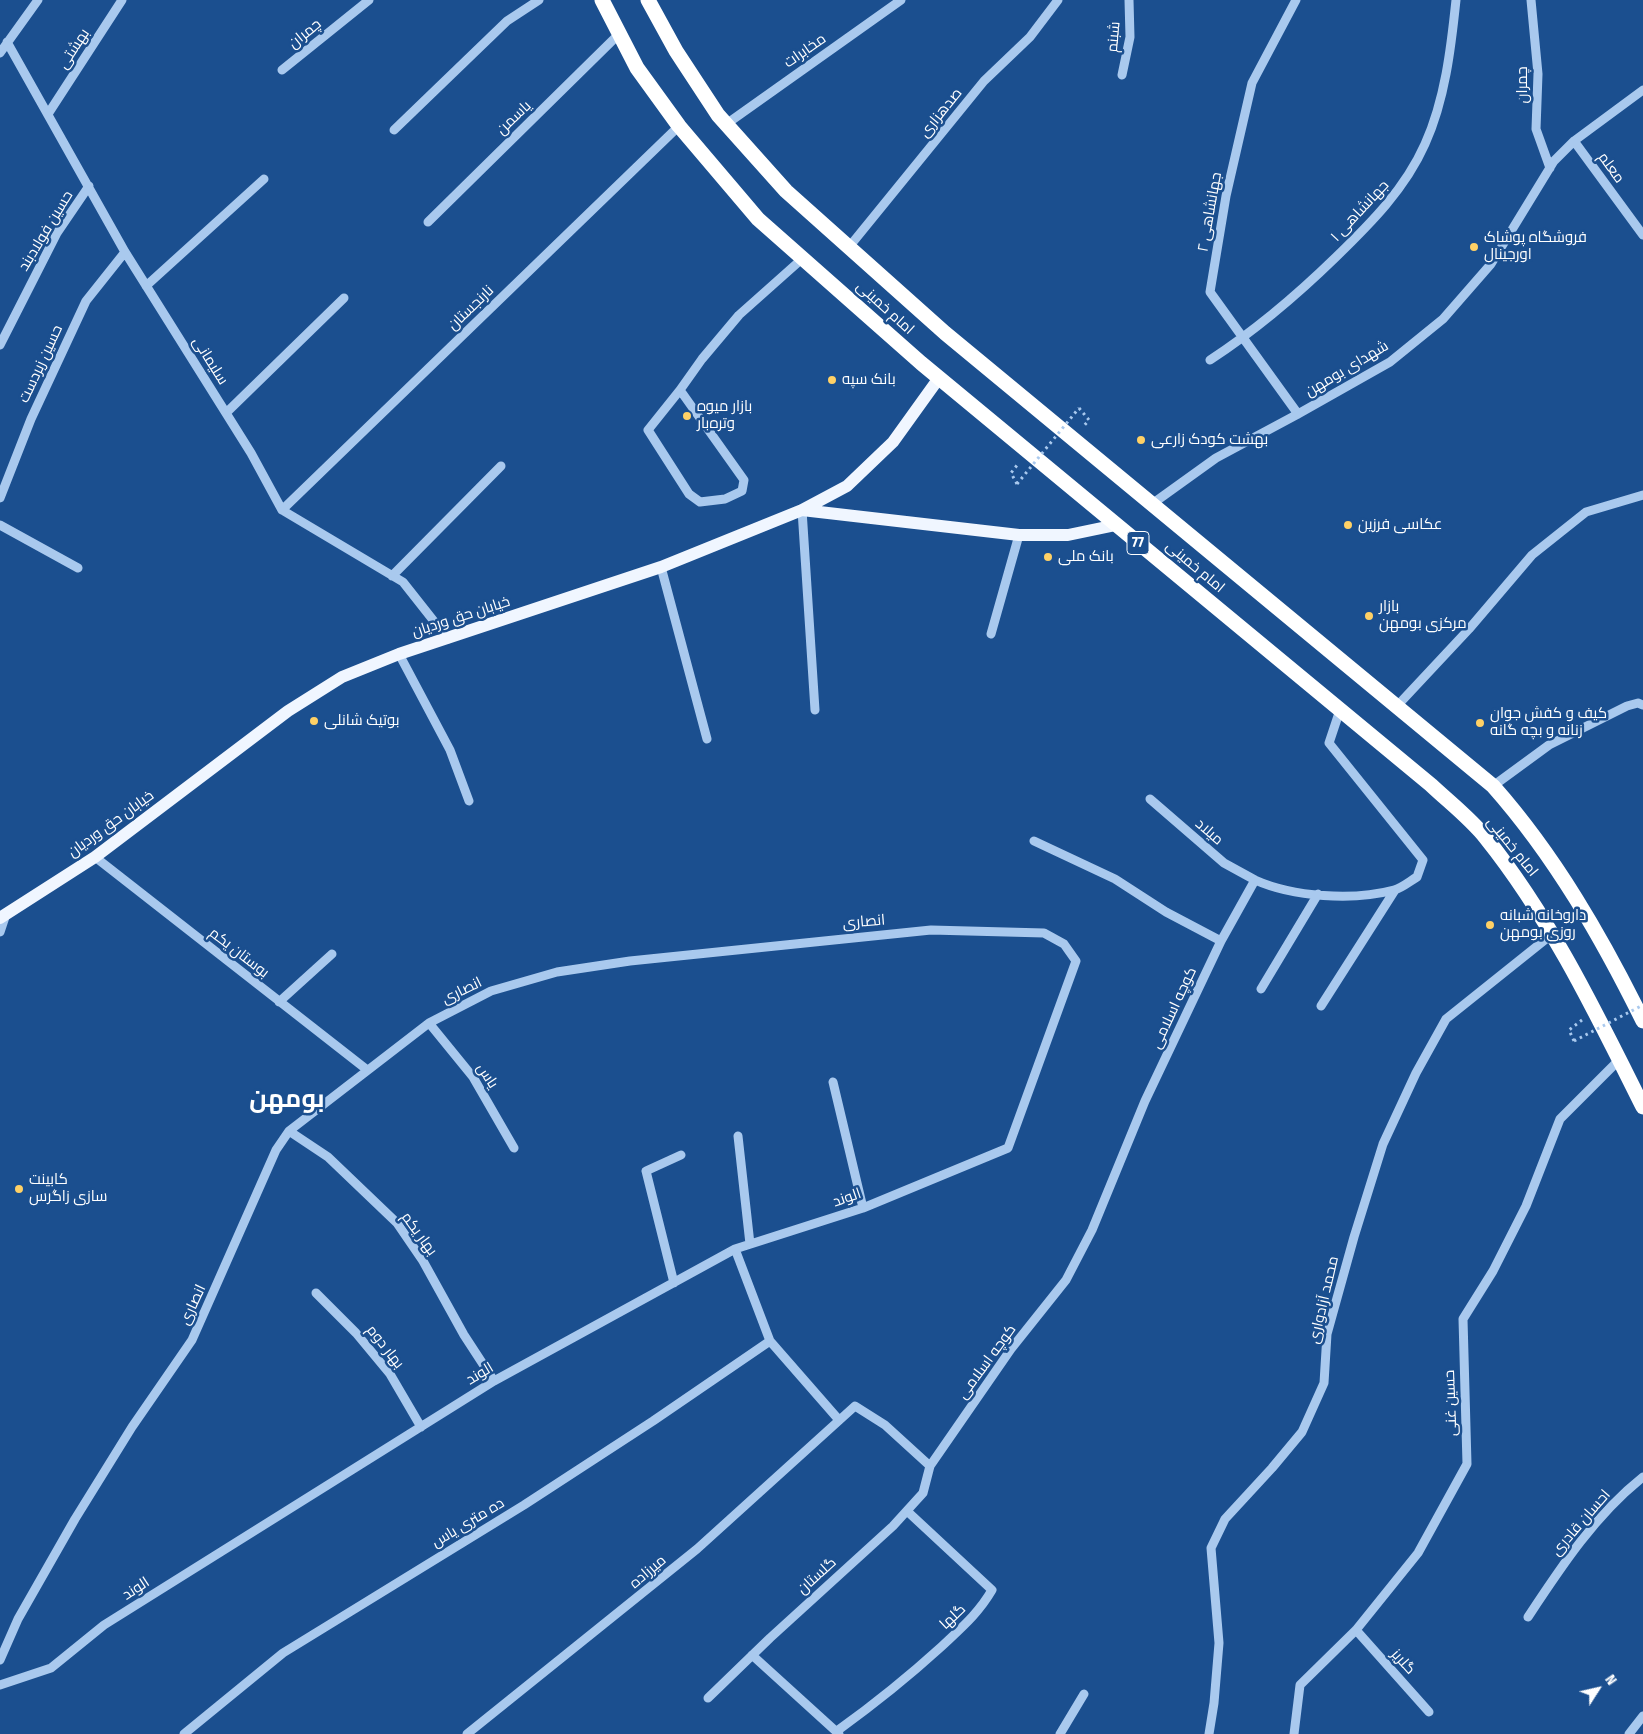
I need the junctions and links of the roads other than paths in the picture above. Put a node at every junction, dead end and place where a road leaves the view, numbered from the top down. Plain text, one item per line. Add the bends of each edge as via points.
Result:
1 (38, 0) edge
2 (122, 0) edge
3 (369, 0) edge
4 (539, 0) edge
5 (602, 0) edge
6 (648, 0) edge
7 (901, 0) edge
8 (1058, 0) edge
9 (1129, 0) edge
10 (1296, 0) edge
11 (1456, 0) edge
12 (1531, 0) edge
13 (620, 34) junction
14 (6, 42) junction
15 (0, 53) edge
16 (282, 70) dead end
17 (1122, 75) dead end
18 (1643, 90) edge
19 (48, 114) junction
20 (725, 125) junction
21 (679, 126) junction
22 (394, 130) dead end
23 (1574, 141) junction
24 (1550, 168) junction
25 (264, 179) dead end
26 (89, 186) junction
27 (428, 222) dead end
28 (1643, 235) edge
29 (849, 247) junction
30 (125, 252) junction
31 (803, 258) junction
32 (146, 286) junction
33 (344, 298) dead end
34 (1244, 338) junction
35 (0, 345) edge
36 (1210, 360) dead end
37 (939, 378) junction
38 (680, 390) junction
39 (226, 413) junction
40 (1298, 414) junction
41 (501, 466) dead end
42 (1643, 495) edge
43 (0, 498) edge
44 (1152, 504) junction
45 (282, 510) junction
46 (802, 510) junction
47 (0, 525) edge
48 (1116, 525) junction
49 (1019, 535) junction
50 (661, 567) junction
51 (78, 568) dead end
52 (392, 576) junction
53 (991, 634) dead end
54 (448, 639) junction
55 (399, 654) junction
56 (1643, 705) edge
57 (1396, 706) junction
58 (816, 710) dead end
59 (1340, 710) junction
60 (707, 739) dead end
61 (1493, 786) junction
62 (1150, 799) dead end
63 (469, 801) dead end
64 (1034, 841) dead end
65 (95, 857) junction
66 (1255, 880) junction
67 (1395, 890) junction
68 (1318, 894) junction
69 (3, 917) edge
70 (0, 932) edge
71 (1552, 935) junction
72 (1221, 941) junction
73 (332, 954) dead end
74 (1261, 990) dead end
75 (279, 1002) junction
76 (1321, 1006) dead end
77 (1643, 1021) edge
78 (429, 1023) junction
79 (1619, 1060) junction
80 (366, 1069) junction
81 (833, 1082) dead end
82 (1643, 1107) edge
83 (288, 1131) junction
84 (738, 1136) dead end
85 (514, 1148) dead end
86 (1008, 1148) joint
87 (681, 1154) dead end
88 (863, 1208) junction
89 (750, 1244) junction
90 (736, 1249) junction
91 (674, 1283) junction
92 (316, 1293) dead end
93 (770, 1341) junction
94 (494, 1381) junction
95 (839, 1420) junction
96 (421, 1427) junction
97 (930, 1466) junction
98 (1643, 1477) edge
99 (907, 1511) junction
100 (1528, 1617) dead end
101 (1356, 1630) junction
102 (752, 1655) junction
103 (0, 1660) edge
104 (0, 1685) edge
105 (1084, 1694) dead end
106 (708, 1698) dead end
107 (1429, 1712) dead end
108 (1643, 1716) edge
109 (838, 1733) edge
110 (184, 1734) edge
111 (466, 1734) edge
112 (1060, 1734) edge
113 (1208, 1734) edge
114 (1294, 1734) edge
115 (1629, 1734) edge

1 - 14 street
2 - 19 street, بهشتی
3 - 16 street, چمران
4 - 22 street via 507,21
5 - 13 highway, امام خمینی / 77
6 - 20 highway, امام خمینی via 676,51
7 - 20 street, مخابرات
8 - 29 street, صدهزاری via 1030,37 984,81
9 - 17 street, شبنم via 1130,37
10 - 34 street, جهانشاهی ۲ via 1252,83 1226,196 1210,292
11 - 34 street, جهانشاهی ۱ via 1451,48 1437,107 1425,144 1401,187 1373,221 1307,286
12 - 24 street, چمران via 1538,74 1536,129
13 - 21 highway, امام خمینی / 77 via 637,68
13 - 27 street, یاسمن
14 - 15 street
14 - 19 street, سلیمانی
18 - 23 street, شهدای بومهن
19 - 26 street, سلیمانی
20 - 29 highway, امام خمینی via 786,191
21 - 31 highway, امام خمینی / 77 via 758,219
21 - 45 street, نارنجستان
23 - 24 street, شهدای بومهن
23 - 28 street, معلم
24 - 40 street, شهدای بومهن via 1491,264 1443,319 1390,362
25 - 32 street
26 - 30 street, سلیمانی
26 - 35 street, حسین فولادبند via 57,233
29 - 44 highway, امام خمینی via 945,333
30 - 32 street, سلیمانی
30 - 43 street, حسین زبردست via 86,301 31,419
31 - 37 highway, امام خمینی / 77
31 - 38 street via 739,315
32 - 39 street, سلیمانی
33 - 39 street
34 - 36 street, جهانشاهی ۱
34 - 40 street, جهانشاهی ۲
37 - 46 main road, خیابان حق وردیان via 886,448 847,486
37 - 48 highway, امام خمینی / 77
38 - 38 street via 648,430 689,494 700,502 726,498 742,491 744,480
39 - 45 street, سلیمانی
40 - 44 street, شهدای بومهن via 1216,458
41 - 52 street
42 - 57 street via 1586,512 1532,555 1469,629
44 - 57 highway, امام خمینی
45 - 52 street, سلیمانی
46 - 49 main road
46 - 50 main road, خیابان حق وردیان
46 - 58 street
47 - 51 street
48 - 49 main road via 1068,535
48 - 59 highway, امام خمینی / 77
49 - 53 street
50 - 54 main road, خیابان حق وردیان
50 - 60 street
52 - 54 street, سلیمانی via 403,582
54 - 55 main road, خیابان حق وردیان
55 - 63 street via 450,750
55 - 65 main road, خیابان حق وردیان via 342,677 288,711
56 - 61 street via 1627,706 1549,745
57 - 61 highway, امام خمینی
59 - 67 street via 1329,743 1423,860 1417,877
59 - 71 highway, امام خمینی / 77 via 1431,785 1485,836
61 - 77 highway, امام خمینی via 1558,869
62 - 66 street, میلاد via 1224,863
64 - 72 street via 1115,879 1166,912
65 - 69 main road, خیابان حق وردیان
65 - 75 street, بوستان یکم
66 - 68 street via 1275,889
66 - 72 street, کوچه اسلامی
67 - 68 street via 1342,897
67 - 76 street
68 - 74 street
69 - 70 street
71 - 79 highway, امام خمینی / 77
71 - 113 street, محمد آزادواری via 1446,1019 1382,1144 1327,1334 1324,1383 1302,1432 1225,1519 1211,1548 1219,1643
72 - 97 street, کوچه اسلامی via 1145,1101 1092,1230 1066,1280 1012,1349
73 - 75 street
75 - 80 street, بوستان یکم
78 - 80 street, انصاری
78 - 85 street, یاس via 473,1077
78 - 86 street, انصاری via 491,991 557,972 630,960 931,930 1044,933 1064,944 1076,961
79 - 82 highway, امام خمینی / 77
79 - 101 street, حسین غنی via 1560,1119 1526,1206 1493,1271 1463,1319 1467,1464 1418,1553
80 - 83 street, انصاری
81 - 88 street
83 - 94 street, بهار یکم via 328,1157 397,1224 423,1261
83 - 103 street, انصاری via 276,1150 192,1340 132,1427 75,1519 18,1619
84 - 89 street
86 - 88 street, الوند
87 - 91 street via 646,1171
88 - 89 street, الوند
89 - 90 street, الوند
90 - 91 street, الوند
90 - 93 street
91 - 94 street, الوند
92 - 96 street, بهار دوم via 356,1333 390,1374
93 - 95 street
93 - 110 street, ده متری یاس via 524,1505 283,1652
94 - 96 street, الوند
95 - 97 street, میرزاده via 855,1406 885,1425
95 - 111 street, میرزاده via 697,1549
96 - 104 street, الوند via 104,1625 50,1668
97 - 99 street, گلستان via 923,1493
98 - 100 street, احسان قادری via 1572,1551
99 - 102 street, گلستان
99 - 109 street, گلها via 992,1590 980,1611
101 - 107 street, گلریز
101 - 114 street, حسین غنی via 1300,1685
102 - 106 street, گلستان
102 - 109 street
105 - 112 street
108 - 115 street

